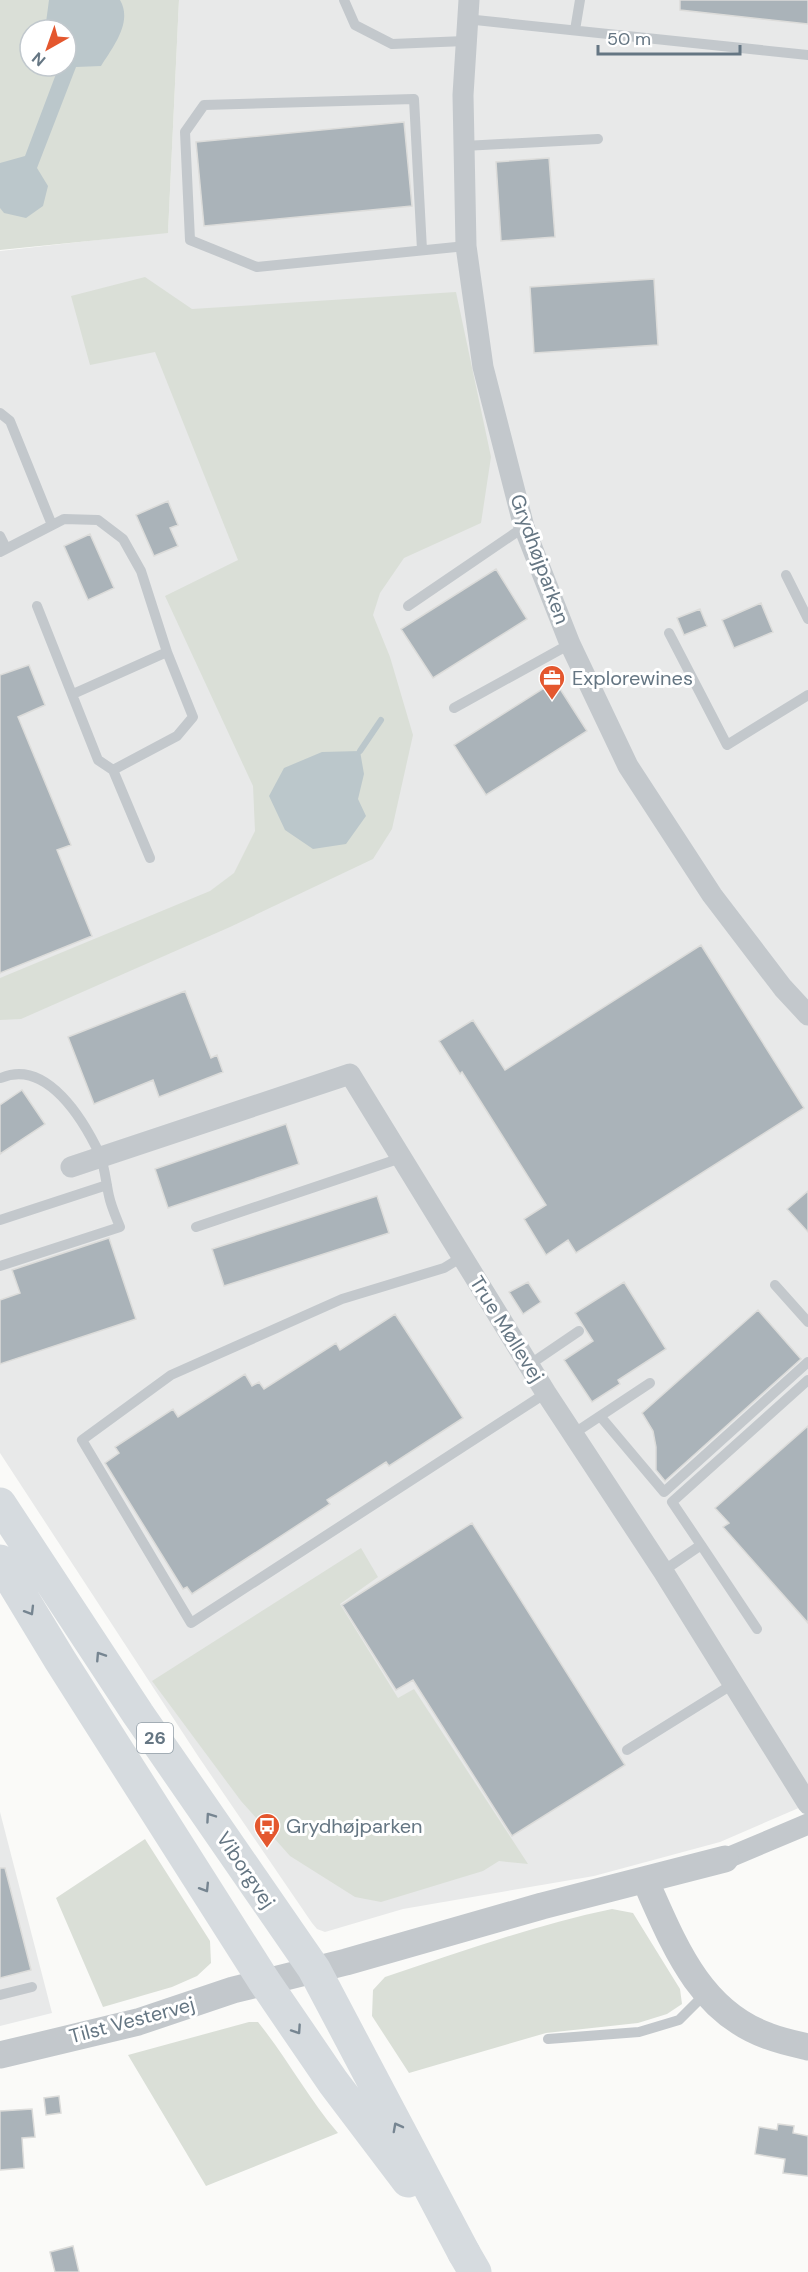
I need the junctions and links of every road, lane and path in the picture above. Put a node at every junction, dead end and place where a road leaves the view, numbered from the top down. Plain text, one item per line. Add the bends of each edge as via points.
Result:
1 (344, 0) edge
2 (580, 0) edge
3 (467, 9) edge
4 (575, 30) junction
5 (465, 41) junction
6 (808, 55) edge
7 (598, 139) dead end
8 (464, 146) junction
9 (466, 246) junction
10 (422, 250) junction
11 (0, 413) edge
12 (52, 525) junction
13 (524, 527) junction
14 (0, 536) edge
15 (3, 550) edge
16 (786, 575) dead end
17 (37, 606) dead end
18 (408, 606) dead end
19 (808, 619) edge
20 (669, 633) dead end
21 (570, 644) junction
22 (167, 652) junction
23 (73, 694) junction
24 (808, 694) edge
25 (454, 708) dead end
26 (113, 770) junction
27 (150, 858) dead end
28 (808, 1015) edge
29 (1, 1078) edge
30 (100, 1157) junction
31 (401, 1158) junction
32 (71, 1167) dead end
33 (107, 1185) junction
34 (0, 1220) edge
35 (196, 1227) dead end
36 (462, 1257) junction
37 (0, 1266) edge
38 (776, 1285) dead end
39 (808, 1322) edge
40 (579, 1331) dead end
41 (808, 1362) edge
42 (529, 1365) junction
43 (808, 1380) edge
44 (650, 1383) dead end
45 (546, 1393) junction
46 (600, 1416) junction
47 (573, 1434) junction
48 (0, 1504) edge
49 (701, 1545) junction
50 (0, 1561) edge
51 (663, 1571) junction
52 (757, 1629) dead end
53 (733, 1684) junction
54 (627, 1750) dead end
55 (808, 1804) edge
56 (808, 1824) edge
57 (725, 1859) joint
58 (645, 1880) junction
59 (314, 1970) junction
60 (264, 1981) junction
61 (32, 1987) dead end
62 (706, 1993) junction
63 (0, 1995) edge
64 (548, 2039) dead end
65 (808, 2047) edge
66 (0, 2055) edge
67 (470, 2263) edge

1 - 5 lane via 355,25 392,44
2 - 4 lane
3 - 4 lane
3 - 5 street, Grydhøjparken
4 - 6 lane
5 - 8 street, Grydhøjparken
7 - 8 lane
8 - 9 street, Grydhøjparken
9 - 10 lane
9 - 13 street, Grydhøjparken via 483,367
10 - 10 lane via 257,267 190,240 185,132 204,105 414,99
11 - 12 lane via 10,421
12 - 15 lane
12 - 22 lane via 64,519 98,520 123,539 141,571
13 - 18 lane
13 - 21 street, Grydhøjparken
14 - 15 lane
16 - 19 lane
17 - 23 lane
20 - 24 lane via 727,746
21 - 25 lane
21 - 28 street, Grydhøjparken via 628,766 712,895
22 - 23 lane
22 - 26 lane via 193,717 177,736
23 - 26 lane via 98,760
26 - 27 lane
29 - 30 lane via 20,1073 52,1087 71,1107
30 - 31 street, True Møllevej via 350,1074
30 - 32 street, True Møllevej
30 - 33 lane
31 - 35 lane
31 - 36 street, True Møllevej
33 - 34 lane
33 - 37 lane via 120,1227
36 - 42 street, True Møllevej
36 - 45 lane via 444,1268 342,1299 171,1375 82,1440 191,1623
38 - 39 lane
40 - 42 lane
41 - 46 lane via 664,1492
42 - 45 street, True Møllevej
43 - 49 lane via 672,1502
44 - 46 lane
45 - 47 street, True Møllevej
46 - 47 lane
47 - 51 street, True Møllevej
59 -> 48 main road, Viborgvej / 26
49 - 51 lane
49 - 52 lane
50 -> 60 main road, Viborgvej / 26
51 - 53 street, True Møllevej
53 - 54 lane
53 - 55 street, True Møllevej
56 - 57 street
57 - 58 street
58 - 59 street
58 - 62 street via 683,1963
59 - 60 street, Tilst Vestervej
67 -> 59 main road, Viborgvej / 26
60 - 66 street, Tilst Vestervej via 138,2022
60 -> 67 main road, Viborgvej / 26 via 333,2082
61 - 63 lane
62 - 64 lane via 679,2019 639,2032
62 - 65 street via 750,2028

